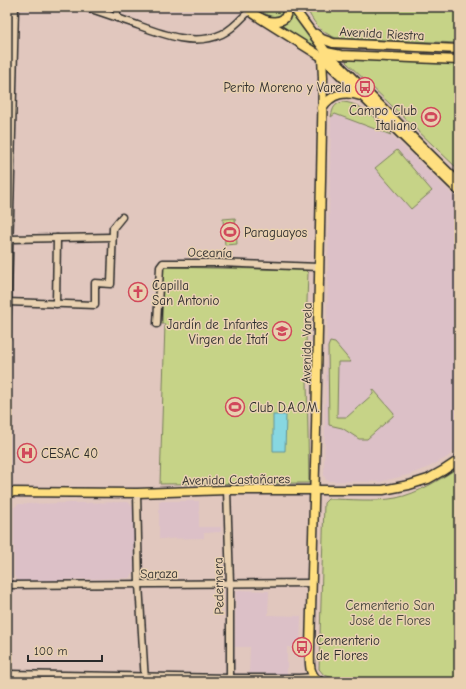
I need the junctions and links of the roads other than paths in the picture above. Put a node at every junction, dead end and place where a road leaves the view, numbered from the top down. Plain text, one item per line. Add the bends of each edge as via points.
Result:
1 (15, 7) edge
2 (86, 7) edge
3 (117, 7) edge
4 (289, 7) edge
5 (293, 7) edge
6 (248, 9) edge
7 (117, 18) junction
8 (260, 18) junction
9 (309, 29) junction
10 (421, 47) junction
11 (459, 48) edge
12 (324, 55) junction
13 (341, 55) junction
14 (420, 58) junction
15 (459, 60) edge
16 (337, 64) junction
17 (10, 96) edge
18 (363, 97) junction
19 (322, 108) junction
20 (12, 119) junction
21 (7, 127) edge
22 (459, 183) edge
23 (459, 191) edge
24 (9, 196) edge
25 (122, 217) dead end
26 (112, 237) junction
27 (58, 238) junction
28 (10, 239) junction
29 (319, 267) junction
30 (7, 292) edge
31 (7, 301) edge
32 (56, 304) junction
33 (157, 324) dead end
34 (7, 337) edge
35 (459, 460) edge
36 (227, 490) junction
37 (315, 490) junction
38 (7, 492) edge
39 (137, 493) junction
40 (230, 583) junction
41 (312, 583) junction
42 (138, 584) junction
43 (7, 585) edge
44 (7, 674) edge
45 (313, 676) junction
46 (145, 679) edge
47 (230, 680) edge
48 (321, 682) edge

1 - 17 street
2 - 7 street
3 - 7 street
4 - 8 main road via 287,15 280,21
5 - 9 main road
6 - 7 street via 237,24 212,38 185,39
6 - 8 main road
8 - 12 main road
9 - 10 main road, Avenida Riestra via 322,39 333,43
9 - 12 main road
10 - 11 main road, Avenida Riestra
10 - 14 main road
12 - 13 main road, Avenida Riestra
12 - 16 main road
12 - 18 main road
12 - 19 main road, Avenida Varela
13 - 14 main road, Avenida Riestra
13 - 16 main road via 337,58
14 - 15 main road, Avenida Riestra
16 - 22 main road
17 - 20 street
18 - 19 main road via 339,94
18 - 23 main road
19 - 29 main road, Avenida Varela
20 - 21 street
20 - 24 street
24 - 28 street
25 - 26 street via 113,228
26 - 27 street
26 - 32 street via 111,284 95,283 95,305
27 - 28 street
27 - 32 street
28 - 30 street
29 - 33 street, Oceanía via 163,263 160,267
29 - 37 main road, Avenida Varela
30 - 31 street
31 - 32 street
31 - 34 street
35 - 37 main road, Avenida Castañares via 428,479 396,488
36 - 37 main road, Avenida Castañares
36 - 39 main road, Avenida Castañares
36 - 40 street, Pedernera
37 - 41 main road, Avenida Varela
38 - 39 main road, Avenida Castañares
39 - 42 street
40 - 41 street, Saraza
40 - 42 street, Saraza
40 - 47 street, Pedernera
41 - 45 main road, Avenida Varela via 310,671
42 - 43 street, Saraza
42 - 46 street
44 - 46 street
45 - 47 street
45 - 48 main road
46 - 47 street

